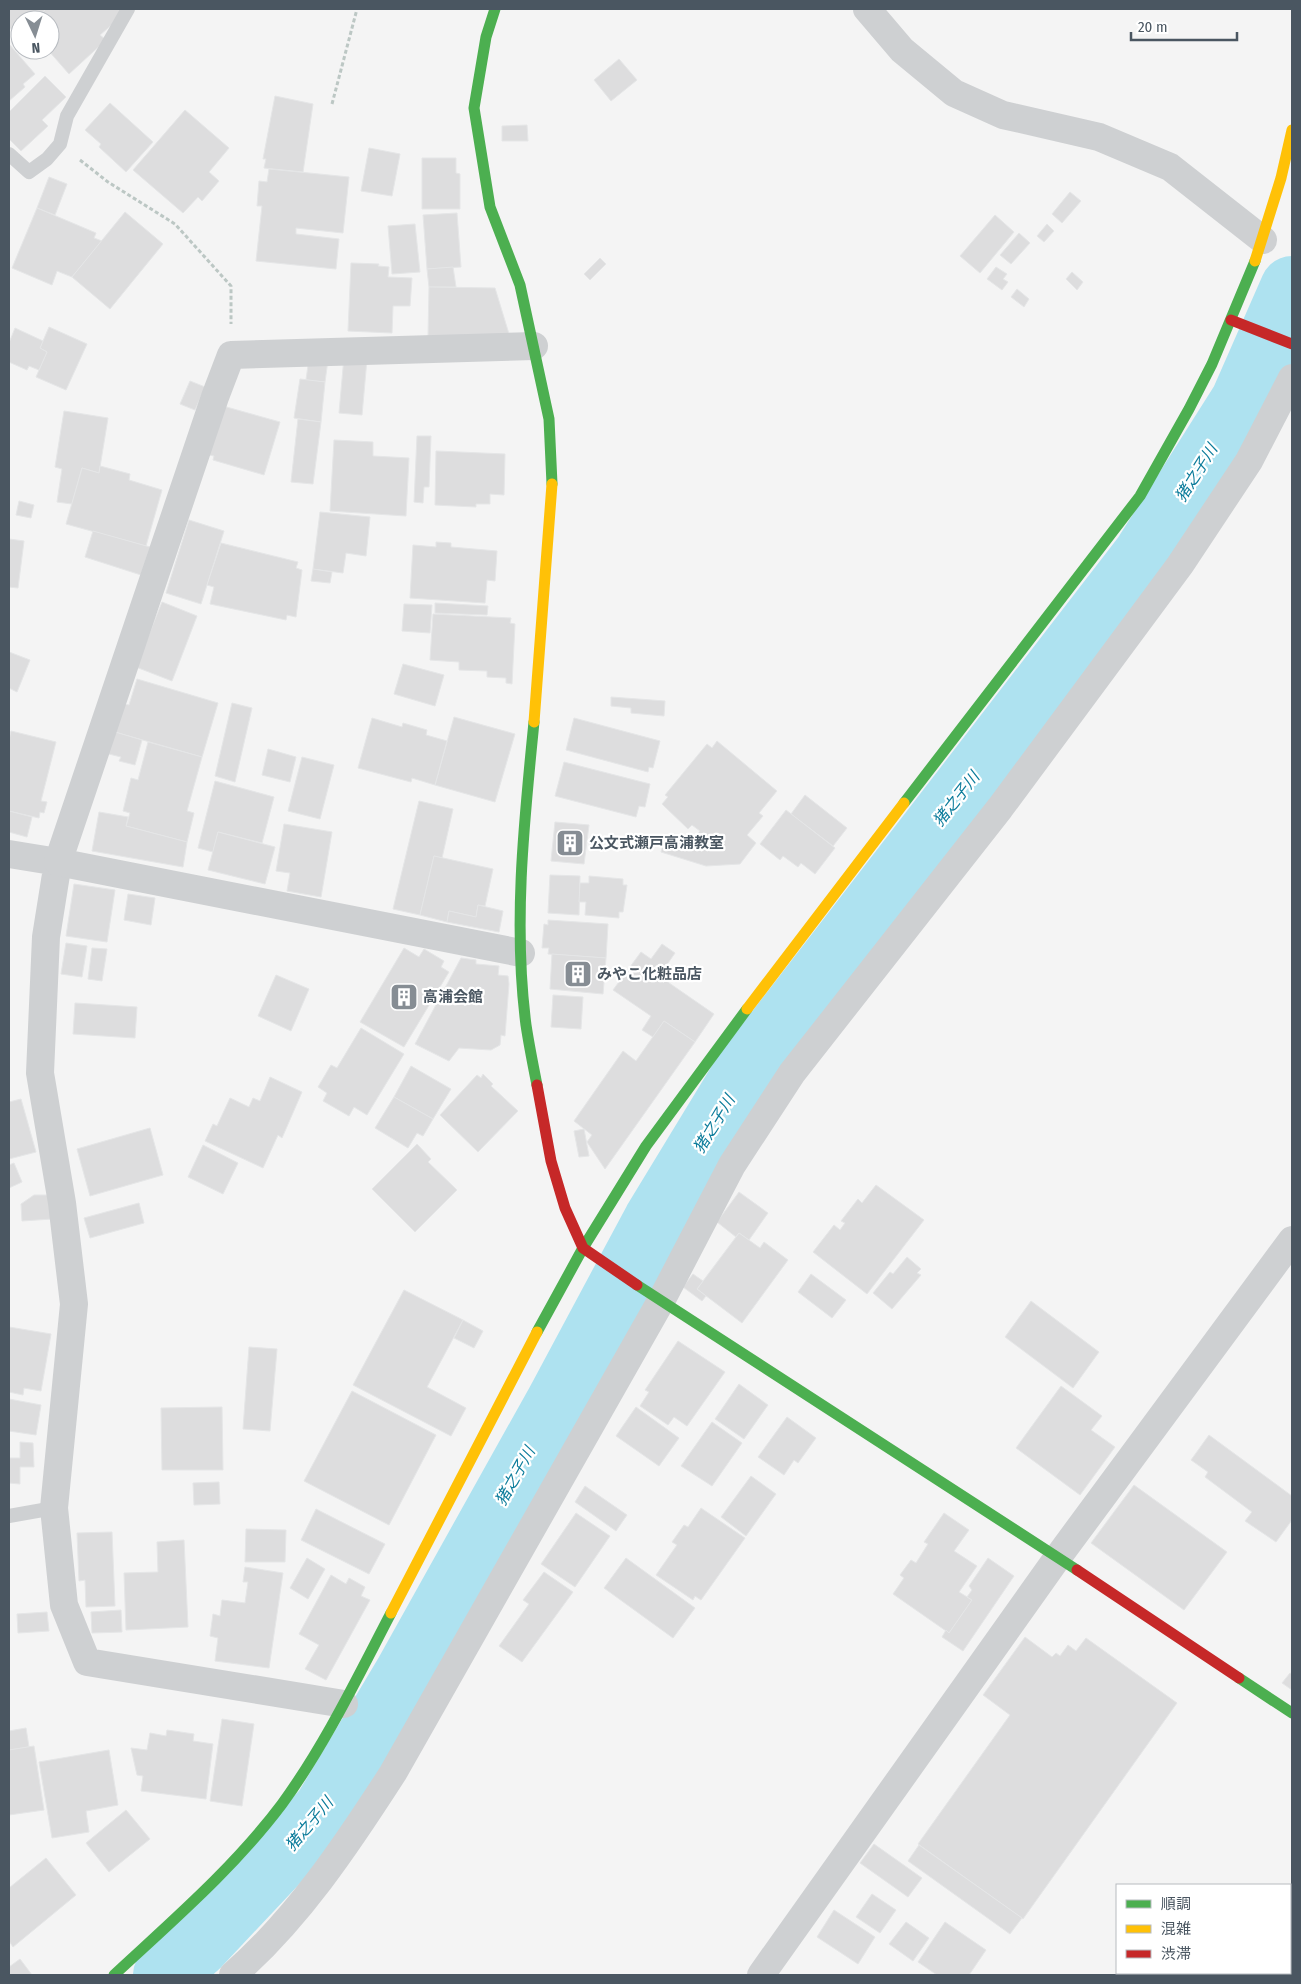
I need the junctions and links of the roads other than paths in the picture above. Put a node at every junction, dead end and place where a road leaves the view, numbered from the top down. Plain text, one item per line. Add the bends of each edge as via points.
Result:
1 (128, 9) edge
2 (495, 9) edge
3 (867, 9) edge
4 (1292, 130) edge
5 (9, 154) edge
6 (1264, 240) junction
7 (1231, 320) junction
8 (1292, 344) edge
9 (534, 346) junction
10 (1292, 378) edge
11 (9, 854) edge
12 (58, 862) junction
13 (521, 953) junction
14 (1292, 1240) edge
15 (583, 1248) junction
16 (656, 1298) junction
17 (54, 1508) junction
18 (9, 1516) edge
19 (1058, 1557) junction
20 (344, 1704) junction
21 (1292, 1713) edge
22 (114, 1975) edge
23 (234, 1975) edge
24 (760, 1975) edge

1 - 5 lane via 67,116 60,144 29,172
2 - 9 street via 486,37 474,108 490,207 520,285
3 - 6 street via 902,50 954,93 1003,115 1099,137 1170,167
4 - 6 street
6 - 7 street
7 - 8 street
7 - 15 street via 1176,438 1140,496 785,958 646,1146
9 - 12 street via 231,355
9 - 13 street via 549,419 552,478 523,832
10 - 16 street via 1249,461 1180,565 1000,808 792,1074 732,1164
11 - 12 street
12 - 13 street
12 - 17 street via 46,937 40,1074 62,1202 74,1304
13 - 15 street via 526,1025 551,1161 564,1208
14 - 19 street
15 - 16 street
15 - 20 street
16 - 19 street
16 - 23 street via 441,1691 378,1796 348,1843 300,1906
17 - 18 lane
17 - 20 street via 64,1605 87,1662
19 - 21 street
19 - 24 street
20 - 22 street via 308,1766 271,1818 204,1892

